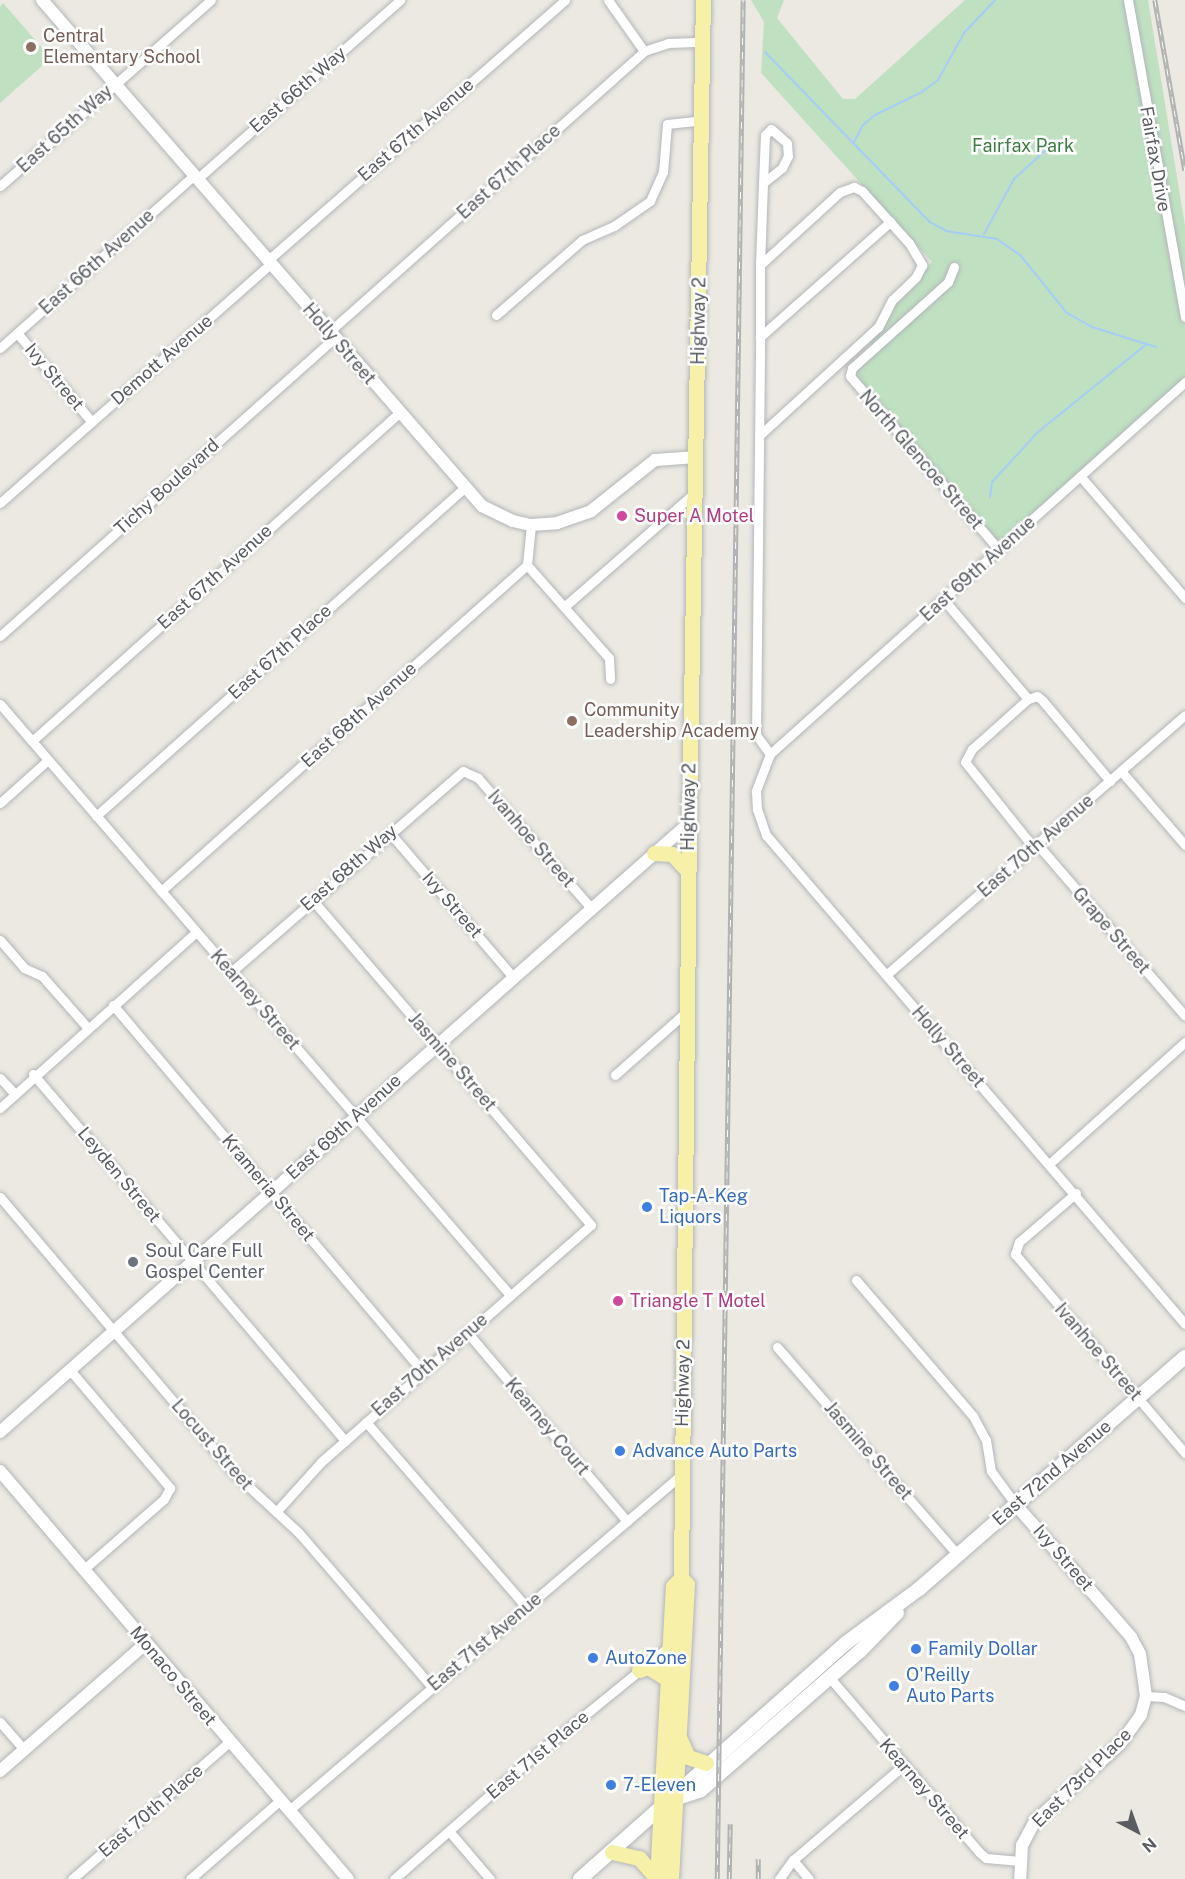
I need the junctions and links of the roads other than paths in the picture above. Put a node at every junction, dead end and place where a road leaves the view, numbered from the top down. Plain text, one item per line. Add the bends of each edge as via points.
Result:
1 (42, 0) edge
2 (211, 0) edge
3 (399, 0) edge
4 (566, 0) edge
5 (608, 0) edge
6 (703, 0) edge
7 (1128, 0) edge
8 (703, 42) junction
9 (644, 51) junction
10 (115, 84) junction
11 (703, 120) junction
12 (195, 177) junction
13 (763, 183) junction
14 (0, 186) edge
15 (890, 222) junction
16 (269, 262) junction
17 (760, 265) junction
18 (954, 267) dead end
19 (496, 315) dead end
20 (1185, 317) edge
21 (17, 333) junction
22 (332, 335) junction
23 (760, 336) junction
24 (0, 348) edge
25 (1185, 382) edge
26 (399, 413) junction
27 (92, 422) junction
28 (761, 434) junction
29 (697, 457) junction
30 (1081, 477) junction
31 (464, 488) junction
32 (696, 491) junction
33 (0, 503) edge
34 (531, 525) junction
35 (999, 550) junction
36 (527, 565) junction
37 (1185, 598) edge
38 (943, 600) junction
39 (564, 607) junction
40 (0, 636) edge
41 (610, 679) dead end
42 (1028, 699) junction
43 (0, 704) edge
44 (1185, 715) edge
45 (32, 741) junction
46 (770, 754) junction
47 (48, 760) junction
48 (469, 771) joint
49 (1121, 771) junction
50 (1110, 781) junction
51 (0, 803) edge
52 (96, 816) junction
53 (689, 823) junction
54 (390, 833) junction
55 (1185, 845) edge
56 (1036, 847) junction
57 (654, 853) junction
58 (688, 871) junction
59 (161, 891) junction
60 (312, 900) junction
61 (591, 908) junction
62 (196, 932) junction
63 (0, 940) edge
64 (231, 972) junction
65 (886, 975) junction
66 (513, 977) junction
67 (113, 1005) junction
68 (687, 1011) junction
69 (1185, 1016) edge
70 (87, 1027) junction
71 (1185, 1042) edge
72 (437, 1044) junction
73 (33, 1074) junction
74 (615, 1076) dead end
75 (0, 1078) edge
76 (15, 1094) junction
77 (0, 1108) edge
78 (356, 1117) junction
79 (1049, 1164) junction
80 (272, 1192) junction
81 (1076, 1193) junction
82 (0, 1197) edge
83 (591, 1225) joint
84 (192, 1262) junction
85 (856, 1280) dead end
86 (510, 1295) junction
87 (1185, 1324) edge
88 (115, 1330) junction
89 (467, 1332) junction
90 (777, 1347) dead end
91 (1185, 1357) edge
92 (70, 1371) junction
93 (423, 1371) junction
94 (1138, 1398) junction
95 (366, 1422) junction
96 (0, 1432) edge
97 (345, 1441) junction
98 (1185, 1452) edge
99 (0, 1471) edge
100 (682, 1474) junction
101 (1016, 1504) junction
102 (276, 1512) junction
103 (627, 1521) junction
104 (958, 1555) junction
105 (83, 1570) junction
106 (681, 1578) junction
107 (919, 1589) junction
108 (526, 1607) junction
109 (685, 1634) junction
110 (146, 1643) junction
111 (670, 1646) junction
112 (639, 1670) junction
113 (830, 1678) junction
114 (668, 1679) junction
115 (432, 1687) junction
116 (1146, 1696) junction
117 (1185, 1707) edge
118 (0, 1722) edge
119 (678, 1731) junction
120 (229, 1742) junction
121 (24, 1750) junction
122 (706, 1763) junction
123 (904, 1765) junction
124 (0, 1771) edge
125 (674, 1799) junction
126 (283, 1806) junction
127 (661, 1811) junction
128 (449, 1831) junction
129 (612, 1852) junction
130 (793, 1860) junction
131 (1020, 1861) junction
132 (84, 1875) edge
133 (72, 1879) edge
134 (190, 1879) edge
135 (348, 1879) edge
136 (394, 1879) edge
137 (489, 1879) edge
138 (580, 1879) edge
139 (657, 1879) edge
140 (671, 1879) edge
141 (779, 1879) edge
142 (809, 1879) edge
143 (1020, 1879) edge

1 - 10 street, Holly Street
2 - 10 street, East 65th Way
3 - 12 street, East 66th Way
4 - 16 street, East 67th Avenue
5 - 9 street
6 - 8 main road, Highway 2
7 - 20 street, Fairfax Drive
8 - 9 street, East 67th Place via 668,43
8 - 11 main road, Highway 2
9 - 22 street, East 67th Place
10 - 12 street, Holly Street
10 - 14 street, East 65th Way
11 - 19 street via 667,124 661,179 650,201 614,226 582,240
11 - 29 main road, Highway 2
12 - 16 street, Holly Street
12 - 21 street, East 66th Avenue
13 - 13 street via 765,135 771,129 787,143 788,156 783,168
13 - 17 street
15 - 17 street via 862,191 848,187
15 - 23 street
15 - 28 street via 920,259 916,277 892,300 878,327
16 - 22 street, Holly Street
16 - 27 street, Demott Avenue
17 - 23 street
18 - 35 street, North Glencoe Street via 948,282 852,368 850,376
21 - 24 street, East 66th Avenue
21 - 27 street, Ivy Street
22 - 26 street, Holly Street
22 - 40 street, Tichy Boulevard
23 - 28 street
25 - 30 street, East 69th Avenue
26 - 31 street, Holly Street
26 - 45 street, East 67th Avenue
27 - 33 street, Demott Avenue
28 - 46 street via 756,735
29 - 32 main road, Highway 2
29 - 34 street, Holly Street via 655,460 591,511
30 - 35 street, East 69th Avenue
30 - 37 street
31 - 34 street, Holly Street via 492,512
31 - 52 street, East 67th Place
32 - 39 street
32 - 53 main road, Highway 2
34 - 36 street
35 - 38 street, East 69th Avenue
36 - 39 street
36 - 59 street, East 68th Avenue
38 - 42 street
38 - 46 street, East 69th Avenue
39 - 41 street via 609,658
42 - 50 street via 1033,696 1042,700
42 - 56 street, Grape Street via 972,749 964,762
43 - 45 street, Kearney Street
44 - 49 street, East 70th Avenue
45 - 47 street, Kearney Street
46 - 65 street, Holly Street via 756,791 764,832
47 - 51 street
47 - 52 street, Kearney Street
48 - 54 street, East 68th Way via 460,772
48 - 61 street, Ivanhoe Street
49 - 50 street, East 70th Avenue
49 - 55 street
50 - 56 street, East 70th Avenue
52 - 59 street, Kearney Street
53 - 57 street, East 69th Avenue
53 - 58 main road, Highway 2
54 - 60 street, East 68th Way
54 - 66 street, Ivy Street
56 - 65 street, East 70th Avenue
56 - 69 street, Grape Street
57 - 58 main road via 672,854
57 - 61 street, East 69th Avenue
58 - 68 main road, Highway 2
59 - 62 street, Kearney Street
60 - 64 street, East 68th Way
60 - 72 street, Jasmine Street
61 - 66 street, East 69th Avenue
62 - 64 street, Kearney Street
62 - 67 street
63 - 70 street via 24,968 42,976
64 - 78 street, Kearney Street
65 - 79 street, Holly Street
66 - 72 street, East 69th Avenue
67 - 70 street
67 - 80 street, Krameria Street
68 - 74 street
68 - 100 main road, Highway 2
70 - 73 street
71 - 79 street
72 - 78 street, East 69th Avenue
72 - 83 street, Jasmine Street
73 - 76 street
73 - 84 street, Leyden Street
75 - 76 street
76 - 77 street
78 - 80 street, East 69th Avenue
78 - 86 street, Kearney Street
79 - 81 street, Holly Street
80 - 84 street, East 69th Avenue
80 - 93 street, Krameria Street
81 - 87 street, Holly Street
81 - 94 street, Ivanhoe Street via 1014,1250 1024,1268
82 - 88 street, Locust Street
83 - 86 street, East 70th Avenue
84 - 88 street, East 69th Avenue
84 - 97 street, Leyden Street
85 - 101 street, Ivy Street via 973,1416 986,1440 995,1478
86 - 89 street, East 70th Avenue
88 - 92 street, East 69th Avenue
88 - 102 street, Locust Street via 234,1473
89 - 93 street, East 70th Avenue
89 - 103 street, Kearney Court
90 - 104 street, Jasmine Street
91 - 94 main road, East 72nd Avenue
92 - 96 street, East 69th Avenue
92 - 105 street via 169,1486 169,1494
93 - 95 street, East 70th Avenue
94 - 98 street, Ivanhoe Street
94 - 101 main road, East 72nd Avenue
95 - 97 street, East 70th Avenue
95 - 108 street
97 - 102 street, East 70th Avenue via 293,1490
99 - 105 street, Monaco Street
100 - 103 street, East 71st Avenue
100 - 106 main road, Highway 2
101 - 104 main road, East 72nd Avenue
101 - 116 street, Ivy Street via 1131,1637 1140,1654
102 - 115 street, Locust Street via 299,1533
103 - 108 street, East 71st Avenue
104 - 107 main road, East 72nd Avenue
105 - 110 street, Monaco Street
106 - 109 main road, Highway 2 via 687,1584
106 - 111 main road, Highway 2 via 673,1586
107 - 113 main road, East 72nd Avenue
107 - 122 main road, East 72nd Avenue via 846,1643
108 - 115 street, East 71st Avenue
109 - 111 street, East 71st Place
109 - 119 main road, Highway 2
110 - 120 street, Monaco Street
110 - 121 street
111 - 112 street, East 71st Place
111 - 114 main road, Highway 2
112 - 114 main road via 648,1667
112 - 128 street, East 71st Place
113 - 123 street, Kearney Street
113 - 125 main road, East 72nd Avenue via 701,1790
114 - 127 main road, Highway 2
115 - 126 street, East 71st Avenue
116 - 117 street via 1164,1697
116 - 131 street, East 73rd Place via 1141,1715 1121,1743 1035,1821 1022,1845
118 - 121 street
119 - 122 main road via 686,1755
119 - 125 main road, Highway 2
120 - 126 street, Monaco Street
120 - 132 street, East 70th Place
121 - 124 street
122 - 125 main road, East 72nd Avenue
123 - 130 street
123 - 131 street, Kearney Street via 986,1858
125 - 127 main road, East 72nd Avenue
125 - 140 main road, Highway 2
126 - 134 street, East 71st Avenue
126 - 135 street, Monaco Street
127 - 129 main road, East 72nd Avenue
127 - 139 main road, Highway 2
128 - 136 street, East 71st Place
128 - 137 street
129 - 138 main road, East 72nd Avenue
129 - 139 main road via 639,1858
130 - 141 street
130 - 142 street
131 - 143 street
132 - 133 street, East 70th Place

